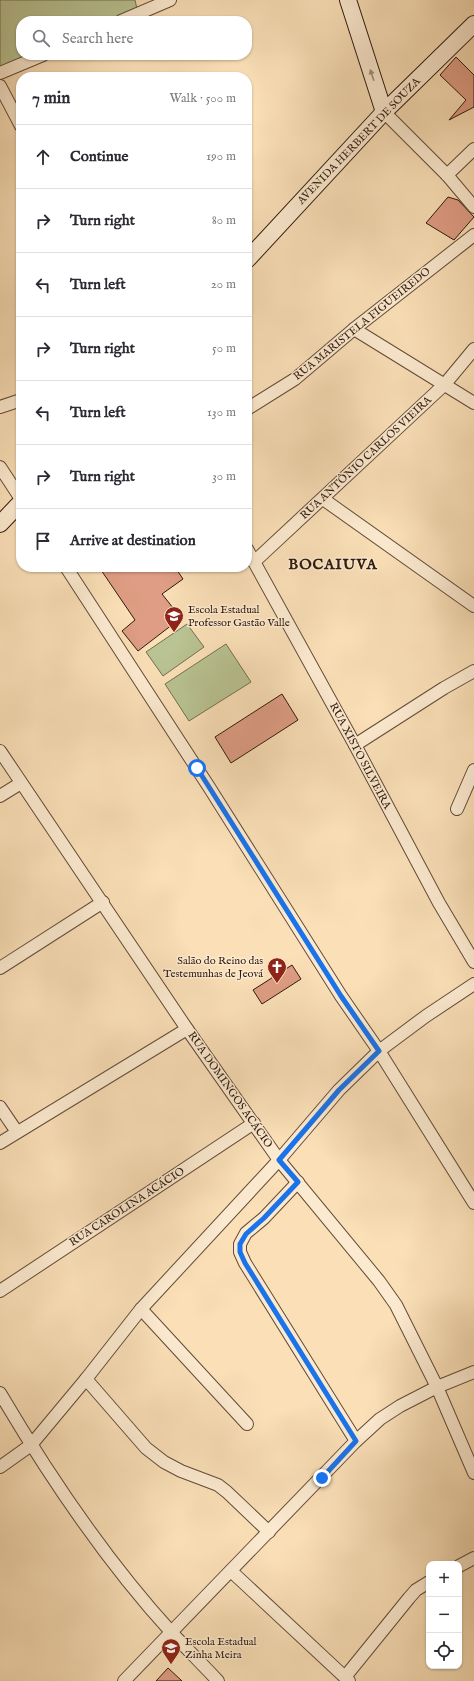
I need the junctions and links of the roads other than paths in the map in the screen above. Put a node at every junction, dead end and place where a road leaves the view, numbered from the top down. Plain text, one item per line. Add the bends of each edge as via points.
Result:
1 (170, 0) edge
2 (348, 0) edge
3 (133, 16) edge
4 (474, 24) edge
5 (31, 60) edge
6 (0, 73) edge
7 (0, 86) edge
8 (384, 112) junction
9 (16, 116) edge
10 (474, 149) edge
11 (447, 174) junction
12 (474, 207) edge
13 (474, 235) edge
14 (252, 255) edge
15 (354, 329) junction
16 (474, 349) edge
17 (445, 384) junction
18 (16, 402) edge
19 (474, 403) edge
20 (252, 406) edge
21 (0, 408) edge
22 (0, 467) edge
23 (16, 492) edge
24 (323, 499) junction
25 (16, 506) edge
26 (0, 524) edge
27 (252, 558) edge
28 (254, 562) junction
29 (69, 572) edge
30 (474, 606) edge
31 (474, 671) edge
32 (355, 745) junction
33 (0, 751) edge
34 (474, 770) edge
35 (22, 783) junction
36 (0, 796) edge
37 (457, 809) dead end
38 (103, 902) junction
39 (474, 962) edge
40 (0, 968) edge
41 (474, 984) edge
42 (187, 1029) junction
43 (379, 1051) junction
44 (0, 1107) edge
45 (254, 1124) junction
46 (17, 1132) junction
47 (0, 1143) edge
48 (279, 1160) junction
49 (298, 1182) junction
50 (474, 1203) edge
51 (0, 1291) edge
52 (141, 1309) junction
53 (474, 1372) edge
54 (86, 1379) junction
55 (437, 1387) junction
56 (0, 1393) edge
57 (247, 1424) dead end
58 (356, 1441) junction
59 (31, 1445) junction
60 (0, 1467) edge
61 (474, 1473) edge
62 (268, 1532) junction
63 (474, 1558) edge
64 (462, 1564) edge
65 (232, 1571) junction
66 (426, 1584) edge
67 (171, 1632) junction
68 (347, 1679) edge
69 (124, 1681) edge
70 (218, 1681) edge

1 - 3 street
8 -> 2 street
4 - 8 street, AVENIDA HERBERT DE SOUZA
5 - 6 street
7 - 9 street
8 - 11 street
8 - 14 street, AVENIDA HERBERT DE SOUZA
10 - 11 street
11 - 12 street
13 - 15 street, RUA MARISTELA FIGUEIREDO
15 - 17 street
15 - 20 street, RUA MARISTELA FIGUEIREDO via 295,378
16 - 17 street, RUA ANTÔNIO CARLOS VIEIRA
17 - 19 street
17 - 24 street, RUA ANTÔNIO CARLOS VIEIRA
18 - 21 street
22 - 23 street
24 - 28 street, RUA ANTÔNIO CARLOS VIEIRA
24 - 30 street
25 - 26 street
27 - 28 street, RUA XISTO SILVEIRA
28 - 32 street, RUA XISTO SILVEIRA
29 - 43 street via 341,996
31 - 32 street
32 - 39 street, RUA XISTO SILVEIRA via 439,903
33 - 35 street, RUA DOMINGOS ACÁCIO
34 - 37 street
35 - 36 street
35 - 38 street, RUA DOMINGOS ACÁCIO
38 - 40 street
38 - 42 street, RUA DOMINGOS ACÁCIO
41 - 43 street
42 - 45 street, RUA DOMINGOS ACÁCIO
42 - 46 street
43 - 48 street via 339,1090
43 - 50 street
44 - 46 street
45 - 48 street, RUA DOMINGOS ACÁCIO
45 - 51 street, RUA CAROLINA ACÁCIO
46 - 47 street
48 - 49 street, RUA DOMINGOS ACÁCIO
48 - 52 street
49 - 55 street, RUA DOMINGOS ACÁCIO via 396,1305
49 - 58 street via 246,1234 240,1244 240,1252
52 - 54 street
52 - 57 street
53 - 55 street
54 - 59 street
54 - 62 street via 155,1457 181,1471 218,1485
55 - 58 street via 380,1419
55 - 61 street, RUA DOMINGOS ACÁCIO
56 - 59 street
58 - 62 street
59 - 60 street
59 - 67 street via 101,1545
62 - 65 street
63 - 64 street
65 - 67 street
65 - 68 street
66 - 68 street via 409,1598
67 - 69 street
67 - 70 street

